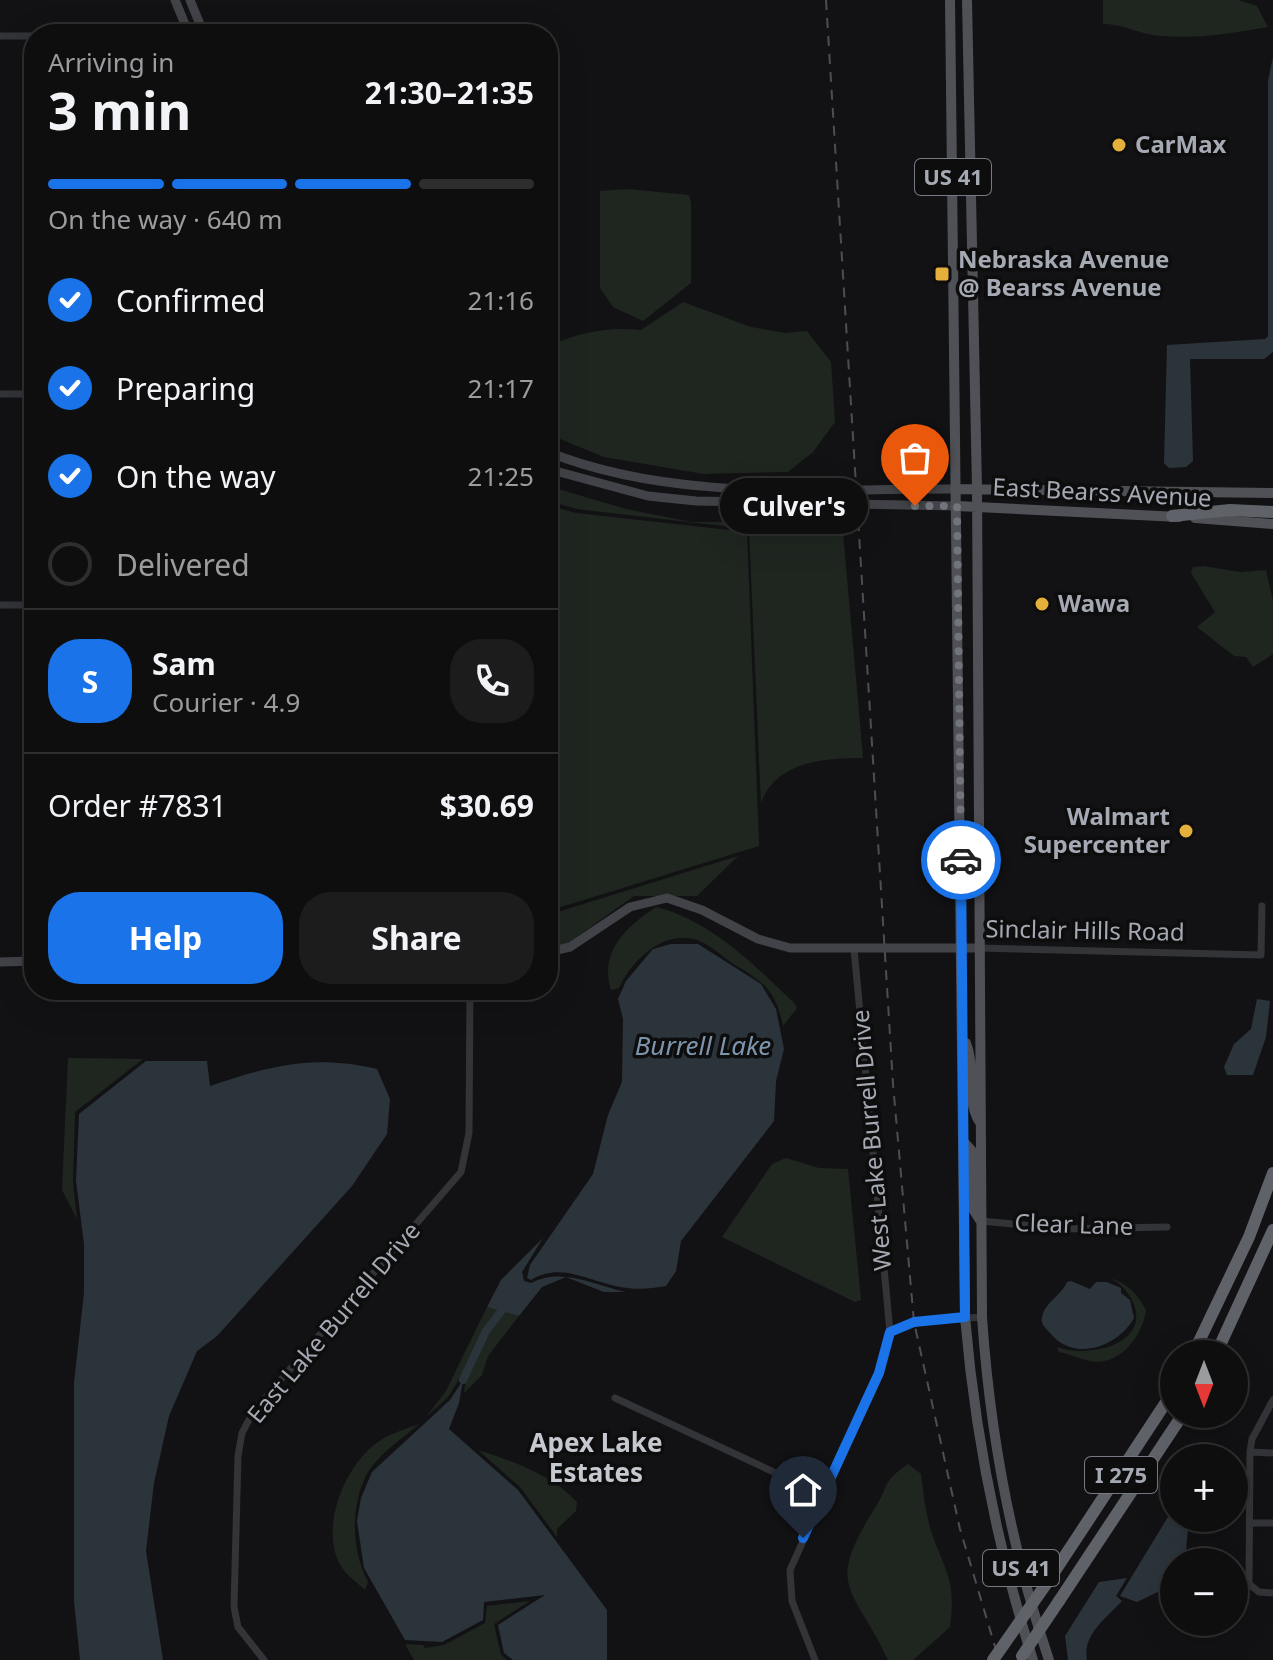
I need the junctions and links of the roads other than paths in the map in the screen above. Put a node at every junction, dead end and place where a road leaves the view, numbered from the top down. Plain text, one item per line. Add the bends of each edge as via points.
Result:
1 (175, 0) edge
2 (190, 0) edge
3 (950, 0) edge
4 (967, 0) edge
5 (185, 24) edge
6 (200, 24) edge
7 (0, 36) edge
8 (24, 36) edge
9 (954, 231) junction
10 (971, 231) junction
11 (0, 394) edge
12 (24, 394) edge
13 (558, 455) edge
14 (558, 472) edge
15 (957, 489) junction
16 (977, 489) junction
17 (1273, 493) edge
18 (957, 506) junction
19 (977, 506) junction
20 (1273, 512) edge
21 (1172, 516) junction
22 (1273, 524) edge
23 (0, 605) edge
24 (24, 605) edge
25 (959, 710) junction
26 (977, 784) junction
27 (1262, 906) dead end
28 (962, 948) junction
29 (979, 948) junction
30 (854, 949) junction
31 (558, 950) edge
32 (24, 961) edge
33 (0, 962) edge
34 (470, 1000) edge
35 (962, 1038) junction
36 (980, 1124) junction
37 (964, 1142) junction
38 (1273, 1173) edge
39 (981, 1221) junction
40 (1167, 1227) dead end
41 (1273, 1230) edge
42 (965, 1317) junction
43 (982, 1317) junction
44 (890, 1332) junction
45 (1200, 1340) edge
46 (1222, 1340) edge
47 (615, 1398) dead end
48 (1273, 1400) edge
49 (1160, 1411) edge
50 (1174, 1428) edge
51 (1250, 1452) junction
52 (1273, 1453) edge
53 (823, 1495) junction
54 (1249, 1523) junction
55 (1273, 1523) edge
56 (1273, 1593) edge
57 (264, 1660) edge
58 (815, 1660) edge
59 (993, 1660) edge
60 (1019, 1660) edge
61 (1033, 1660) edge
62 (1049, 1660) edge

1 - 5 main road
2 - 6 main road
3 - 9 main road, US 41
4 - 10 main road, US 41
7 - 8 street
9 - 10 main road
9 - 15 main road, US 41
10 - 16 main road, US 41
11 - 12 street
13 - 15 main road, East Bearss Avenue via 629,476 691,486
14 - 18 main road, East Bearss Avenue via 623,490 696,501
15 - 16 main road, East Bearss Avenue
15 - 18 main road, US 41
16 - 17 main road, East Bearss Avenue
16 - 19 main road, US 41
18 - 19 main road, East Bearss Avenue
18 - 25 main road, US 41
19 - 21 main road, East Bearss Avenue
19 - 26 main road, US 41
20 - 21 highway
21 - 22 main road, East Bearss Avenue
23 - 24 street
25 - 26 main road via 970,721 970,771
25 - 28 main road, US 41
26 - 29 main road, US 41
27 - 29 street, Sinclair Hills Road via 1261,955
28 - 29 main road, Sinclair Hills Road
28 - 30 main road, Sinclair Hills Road
28 - 35 main road, US 41
29 - 36 main road, US 41
30 - 31 main road, Sinclair Hills Road via 773,945 667,898 630,907
30 - 44 street, West Lake Burrell Drive
32 - 33 main road
34 - 57 street, East Lake Burrell Drive via 469,1133 461,1172 253,1412 242,1433 234,1607 238,1627
35 - 36 main road via 970,1059 972,1108
35 - 37 main road, US 41
36 - 39 main road, US 41
37 - 39 main road via 972,1151 973,1209
37 - 42 main road, US 41
38 - 45 highway
39 - 40 street, Clear Lane via 1064,1229
39 - 43 main road, US 41
41 - 46 highway
42 - 43 street
42 - 44 street via 914,1322
42 - 61 main road, US 41 via 987,1488
43 - 62 main road, US 41 via 1008,1517
44 - 53 street, West Lake Burrell Drive via 879,1373
47 - 53 street
48 - 51 street
49 - 59 highway, I 275, bridge
50 - 60 highway, I 275, bridge
51 - 52 street
51 - 54 street
53 - 58 street, West Lake Burrell Drive via 793,1560 789,1585
54 - 55 street
54 - 56 street via 1249,1584

